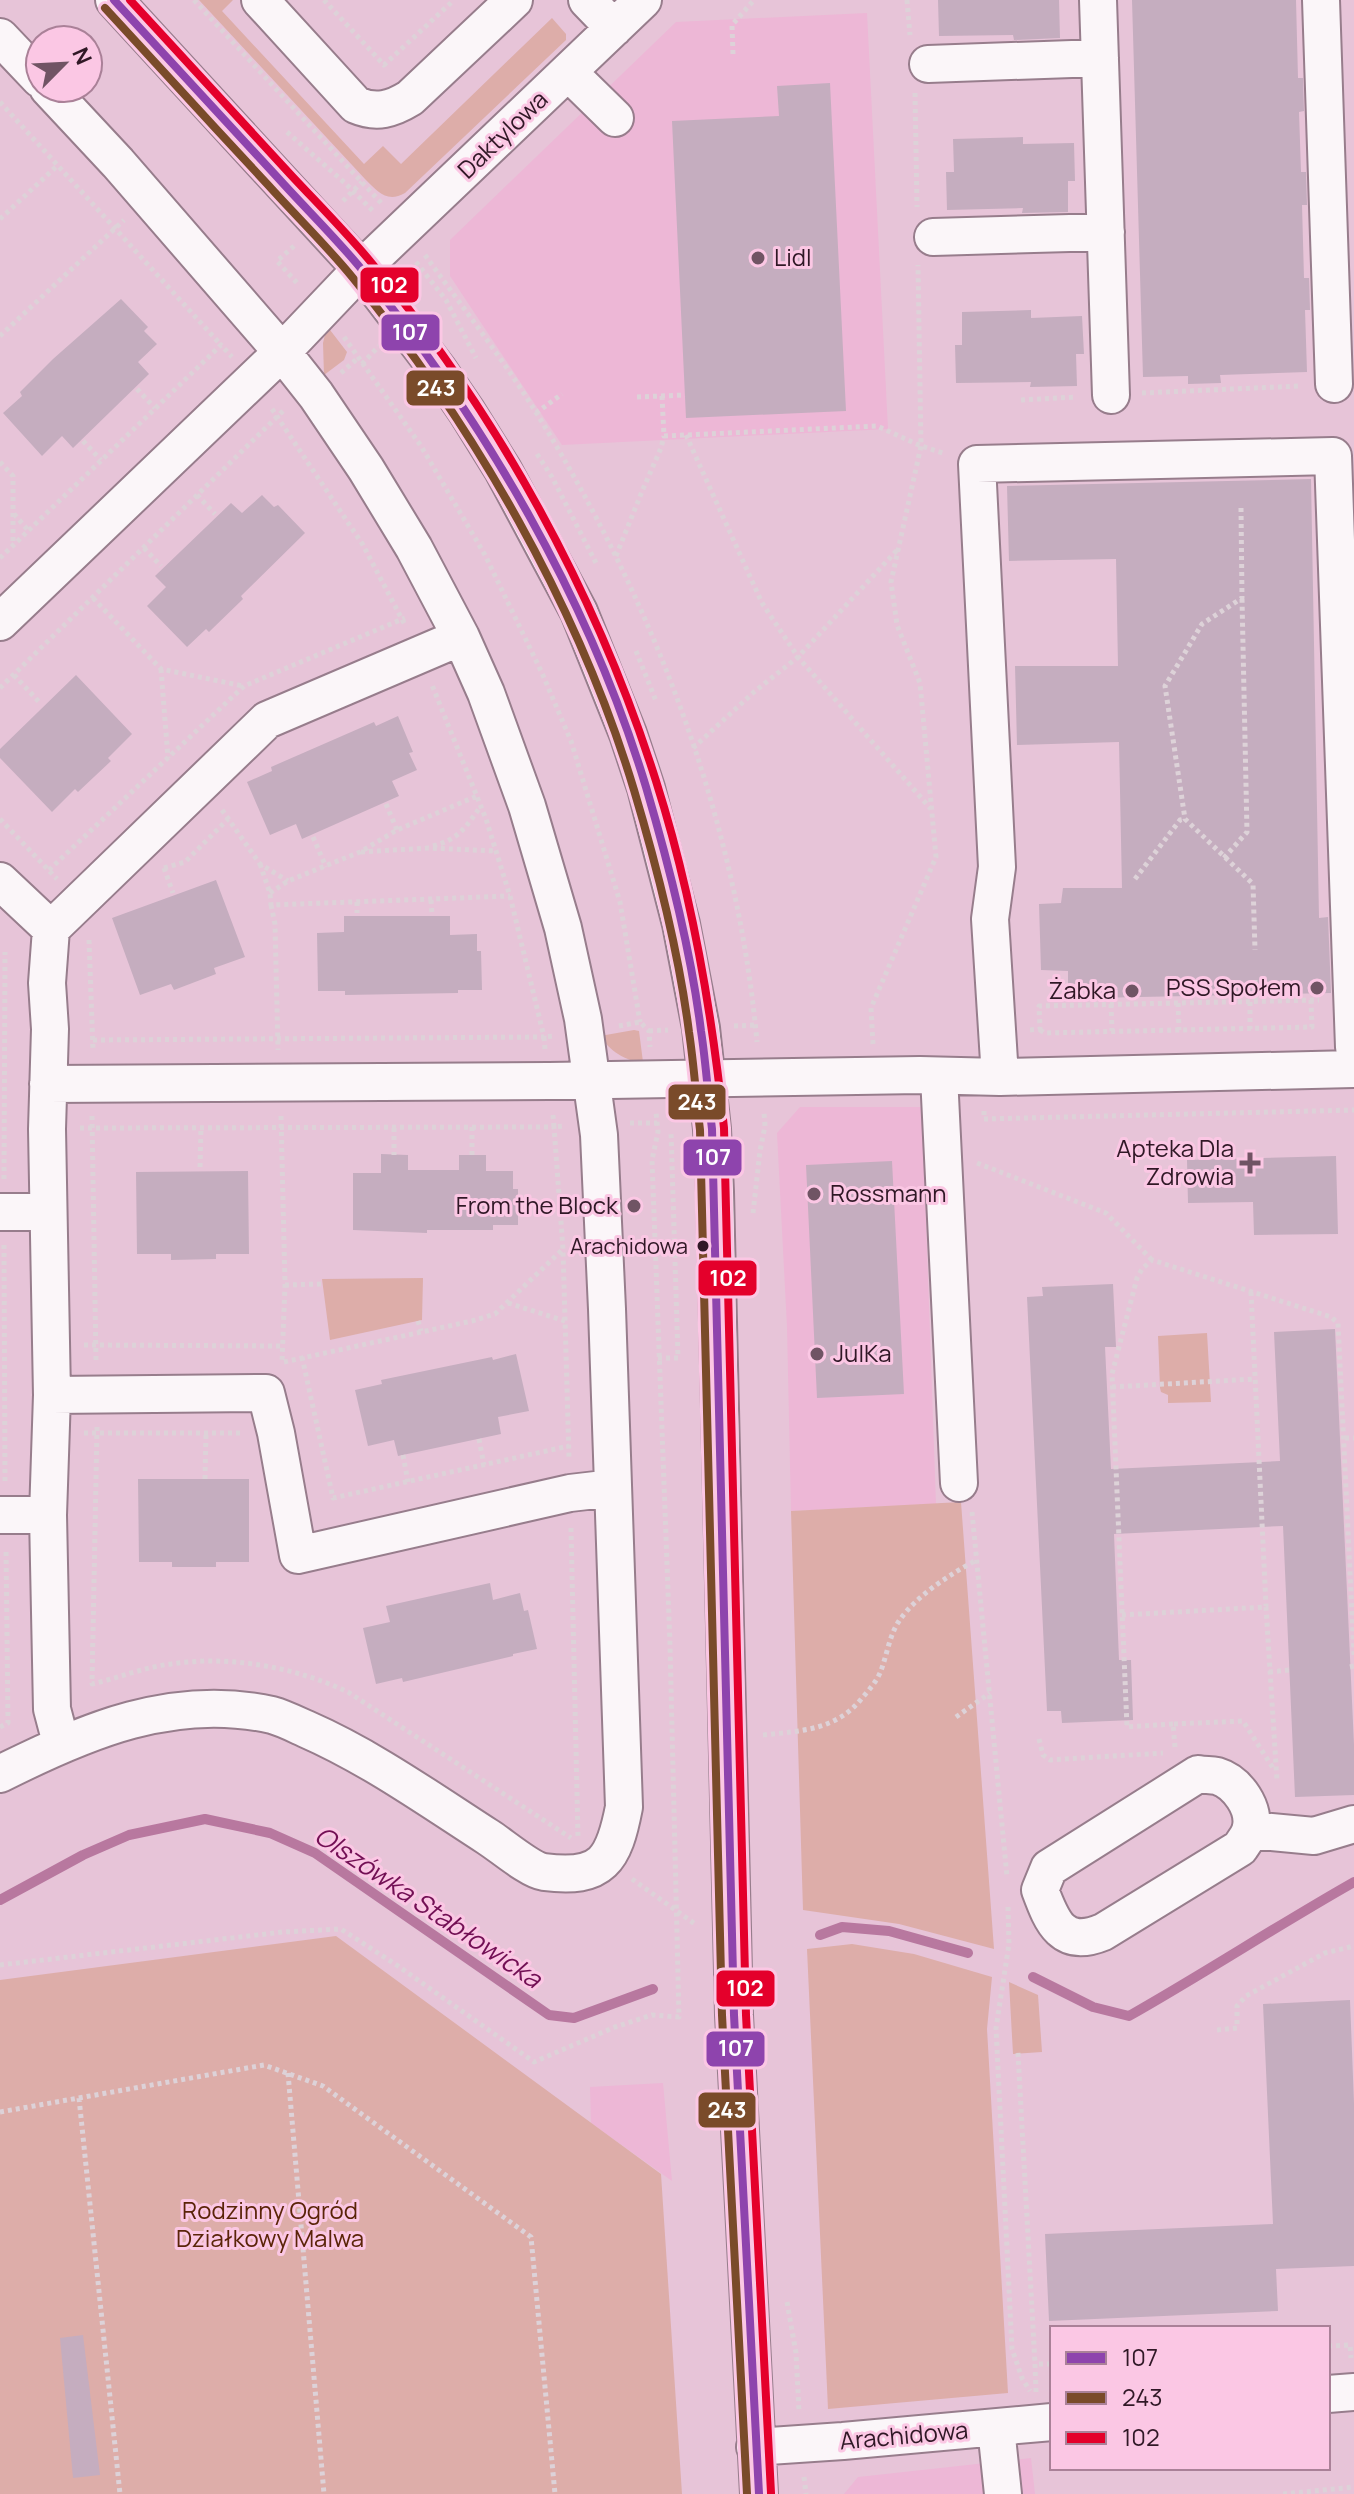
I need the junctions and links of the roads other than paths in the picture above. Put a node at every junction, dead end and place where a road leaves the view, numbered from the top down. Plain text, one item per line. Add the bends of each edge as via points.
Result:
1 (114, 0) edge
2 (260, 0) edge
3 (514, 0) edge
4 (587, 0) edge
5 (643, 0) edge
6 (1098, 0) edge
7 (1321, 0) edge
8 (614, 28) junction
9 (0, 37) edge
10 (1100, 58) junction
11 (24, 62) edge
12 (928, 64) dead end
13 (568, 72) junction
14 (63, 104) edge
15 (615, 118) dead end
16 (1106, 232) junction
17 (933, 237) dead end
18 (361, 269) junction
19 (282, 352) junction
20 (1334, 384) road end
21 (1111, 395) road end
22 (0, 622) edge
23 (461, 637) junction
24 (0, 881) edge
25 (51, 929) junction
26 (1352, 1000) edge
27 (1354, 1047) edge
28 (1354, 1069) edge
29 (939, 1076) junction
30 (706, 1077) junction
31 (592, 1080) junction
32 (48, 1084) junction
33 (992, 1092) junction
34 (2, 1212) edge
35 (48, 1212) junction
36 (52, 1395) junction
37 (959, 1483) road end
38 (613, 1488) junction
39 (3, 1515) edge
40 (48, 1515) junction
41 (61, 1743) junction
42 (0, 1774) edge
43 (1354, 1824) edge
44 (1251, 1830) junction
45 (1050, 2422) edge
46 (996, 2428) junction
47 (755, 2447) junction
48 (759, 2494) edge
49 (1003, 2494) edge

1 - 18 street
2 - 3 street via 356,105 369,111 410,98
4 - 8 street
5 - 8 street, Daktylowa
6 - 10 street
7 - 20 street
8 - 13 street, Daktylowa
9 - 11 street
10 - 12 street
10 - 16 street
13 - 15 street
13 - 18 street, Daktylowa
14 - 19 street
16 - 17 street
16 - 21 street via 1123,332
18 - 19 street, Daktylowa
18 - 30 street via 467,412 579,612 628,734 661,838 698,1005
19 - 22 street, Daktylowa
19 - 23 street via 366,469
23 - 25 street via 267,720 84,918
23 - 31 street via 527,806 563,928
24 - 25 street
25 - 32 street
26 - 27 street
26 - 33 street via 1333,456 977,464 997,867 990,919 997,1032
28 - 33 street
29 - 30 street
29 - 33 street
29 - 37 street
30 - 31 street
30 - 47 street via 715,1192 734,2015
31 - 32 street
31 - 38 street via 599,1135
32 - 35 street
34 - 35 street
35 - 36 street
36 - 38 street via 266,1393 298,1555 570,1493
36 - 40 street
38 - 41 street via 624,1807 618,1840 606,1861 592,1870 541,1872 383,1770 274,1715 213,1707 146,1715
39 - 40 street
40 - 41 street via 52,1709
41 - 42 street
43 - 44 street via 1314,1836
44 - 44 street via 1240,1848 1087,1939 1072,1937 1052,1922 1040,1890 1049,1868 1198,1774 1217,1776 1237,1787 1249,1809
45 - 46 street, Arachidowa
46 - 47 street, Arachidowa
46 - 49 street
47 - 48 street

